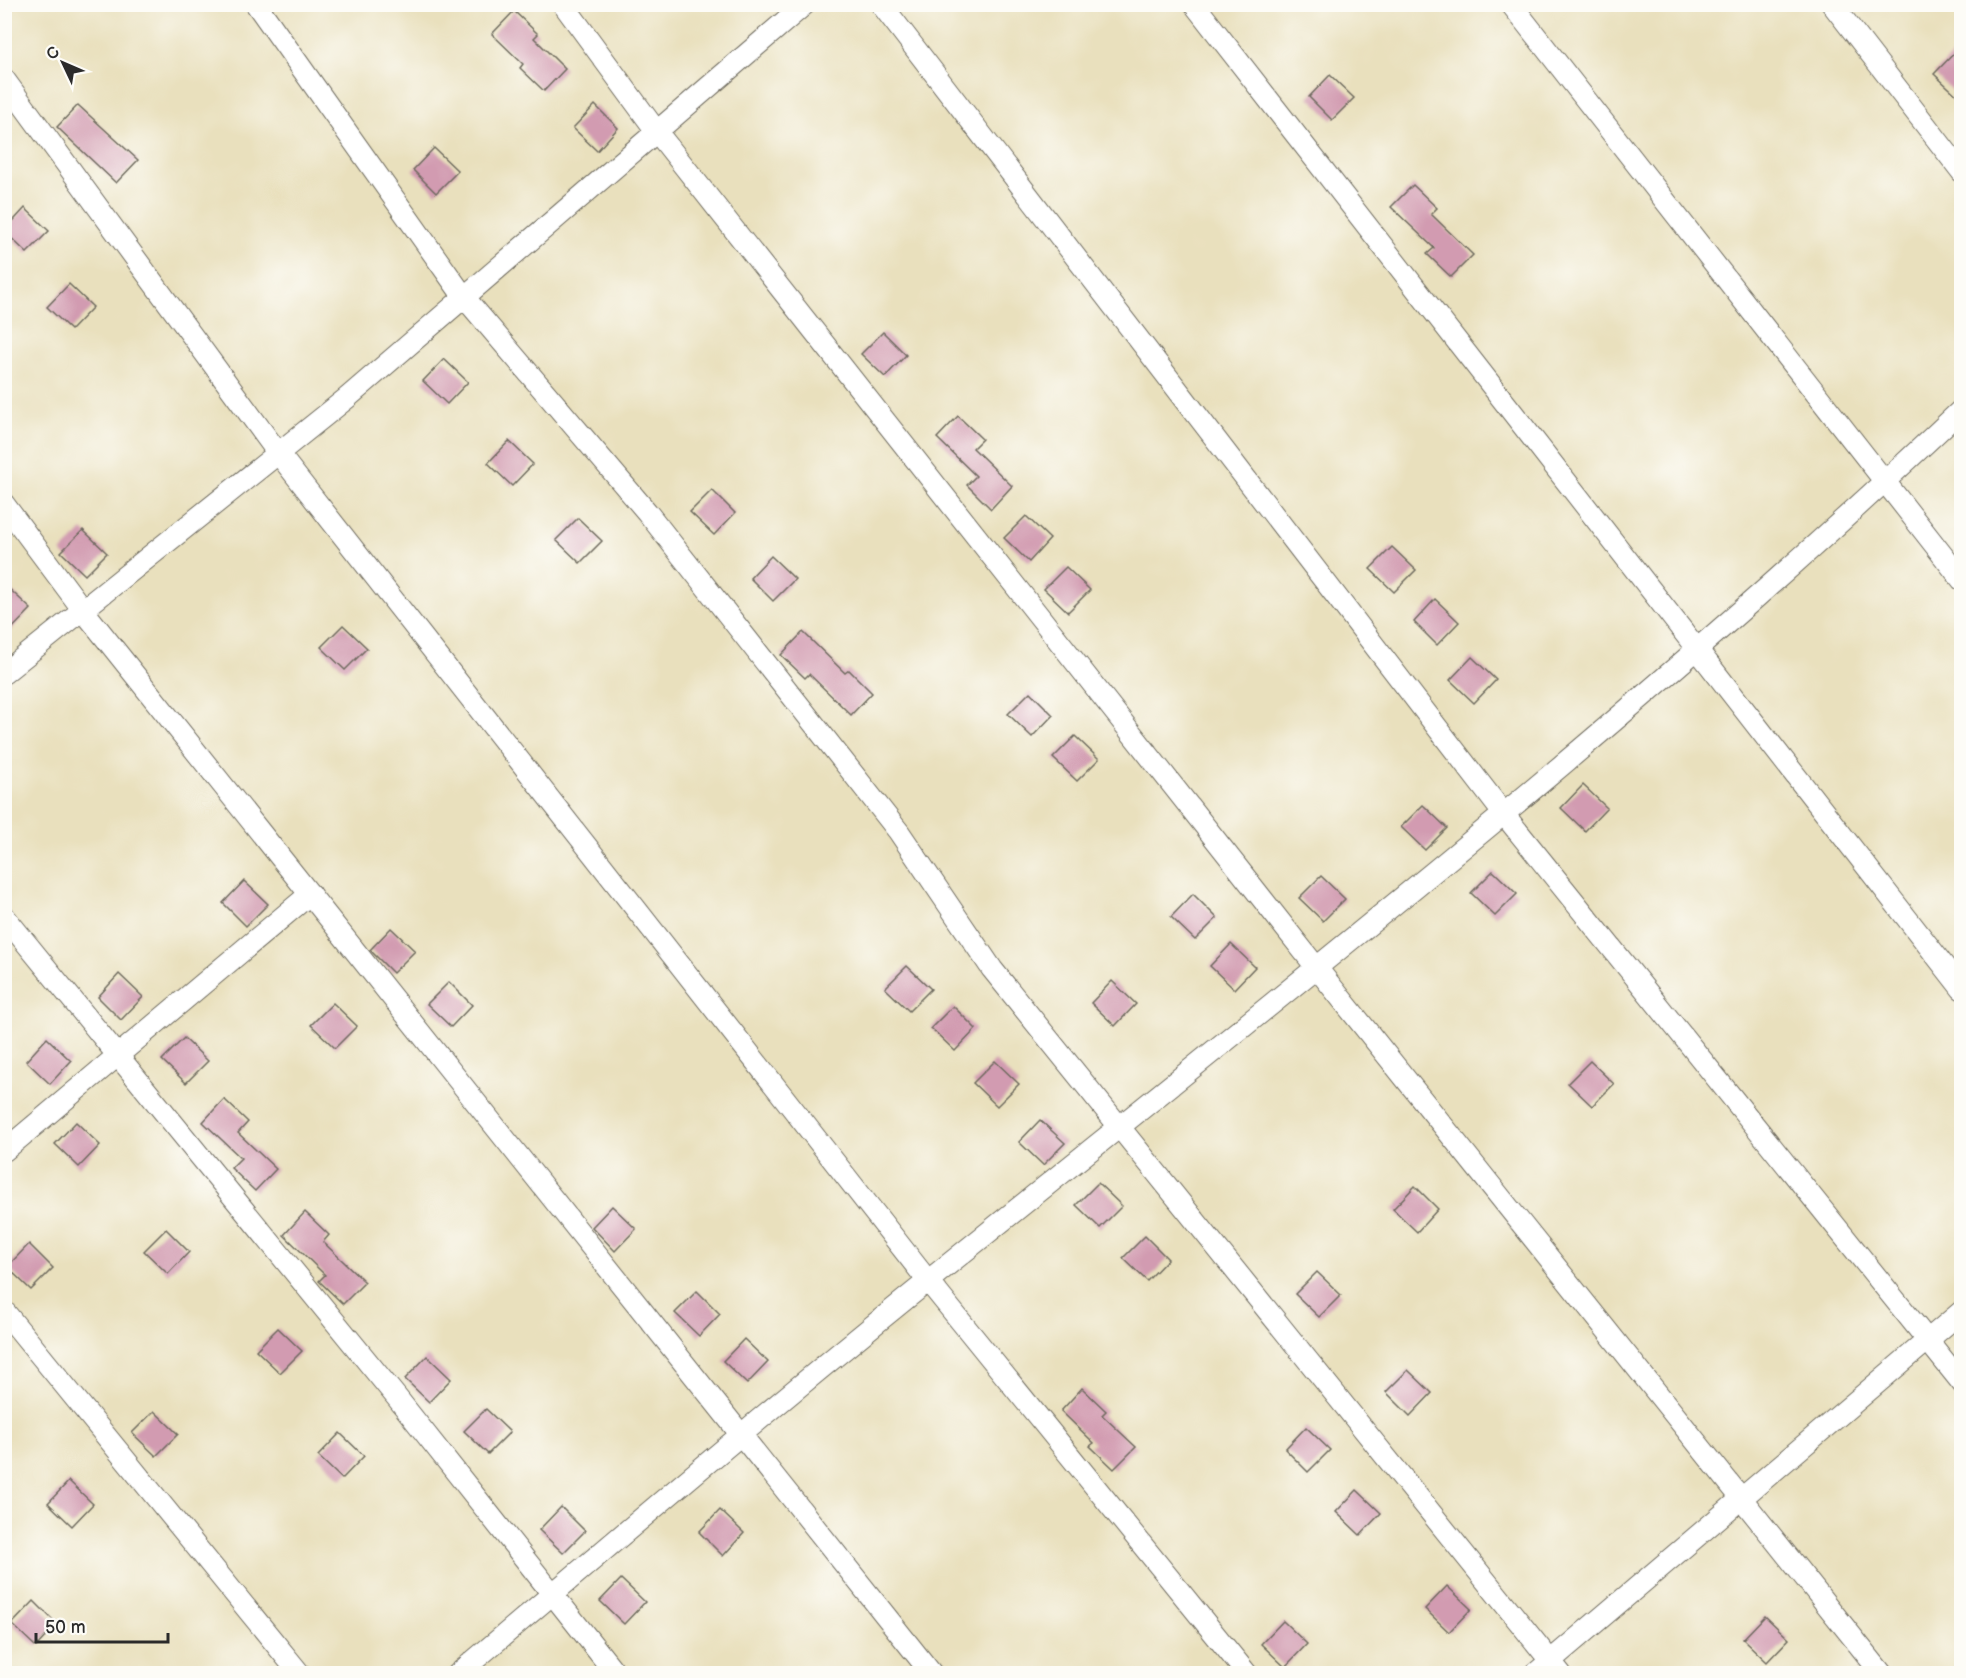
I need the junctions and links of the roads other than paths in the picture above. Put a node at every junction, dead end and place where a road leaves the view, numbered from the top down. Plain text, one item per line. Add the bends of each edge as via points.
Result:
1 (256, 4) edge
2 (562, 4) edge
3 (805, 4) edge
4 (881, 4) edge
5 (1194, 4) edge
6 (1511, 4) edge
7 (1832, 4) edge
8 (4, 79) edge
9 (657, 132) junction
10 (1962, 172) edge
11 (464, 297) junction
12 (1962, 409) edge
13 (278, 453) junction
14 (1885, 482) junction
15 (4, 504) edge
16 (1962, 580) edge
17 (83, 610) junction
18 (1697, 647) junction
19 (4, 673) edge
20 (1503, 813) junction
21 (310, 894) junction
22 (4, 916) edge
23 (1316, 967) junction
24 (1962, 989) edge
25 (117, 1055) junction
26 (1120, 1127) junction
27 (4, 1151) edge
28 (928, 1281) junction
29 (4, 1311) edge
30 (1962, 1311) edge
31 (1927, 1341) junction
32 (1962, 1383) edge
33 (741, 1433) junction
34 (1741, 1499) junction
35 (553, 1594) junction
36 (1549, 1669) edge
37 (300, 1674) edge
38 (458, 1674) edge
39 (616, 1674) edge
40 (932, 1674) edge
41 (1247, 1674) edge
42 (1882, 1674) edge

1 - 11 street
2 - 9 street
3 - 9 street
4 - 20 street
5 - 18 street
6 - 14 street
7 - 10 street
8 - 13 street
9 - 11 street
9 - 23 street
11 - 13 street
11 - 26 street via 668,539 899,832 992,969
12 - 14 street
13 - 17 street
13 - 28 street
14 - 16 street
14 - 18 street
15 - 17 street
17 - 19 street
17 - 21 street
18 - 20 street
18 - 24 street
20 - 23 street
20 - 31 street
21 - 25 street
21 - 33 street
22 - 25 street
23 - 26 street
23 - 34 street
25 - 27 street
25 - 35 street
26 - 28 street
26 - 36 street
28 - 33 street
28 - 41 street
29 - 37 street
30 - 31 street
31 - 32 street
31 - 34 street
33 - 35 street
33 - 40 street
34 - 36 street
34 - 42 street
35 - 38 street
35 - 39 street

